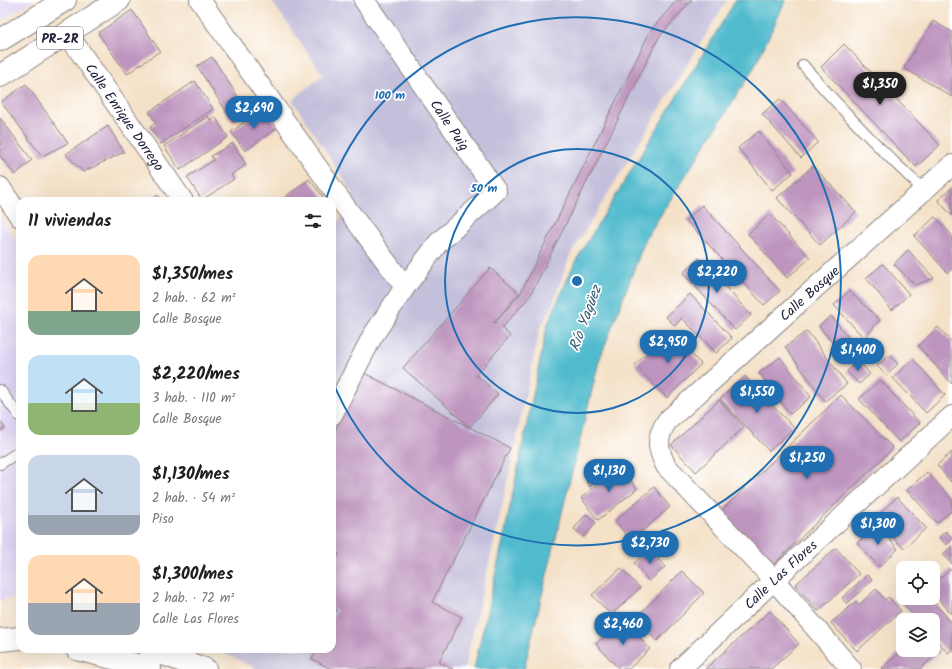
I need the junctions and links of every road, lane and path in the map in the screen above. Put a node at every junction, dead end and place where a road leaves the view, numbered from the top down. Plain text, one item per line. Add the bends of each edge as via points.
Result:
1 (66, 0) edge
2 (120, 0) edge
3 (200, 0) edge
4 (364, 0) edge
5 (67, 34) junction
6 (0, 40) edge
7 (803, 65) dead end
8 (0, 76) edge
9 (952, 165) edge
10 (0, 187) edge
11 (924, 190) junction
12 (179, 197) edge
13 (330, 197) edge
14 (336, 205) edge
15 (16, 211) edge
16 (405, 287) junction
17 (0, 390) edge
18 (336, 407) edge
19 (16, 412) edge
20 (952, 416) edge
21 (16, 453) edge
22 (0, 464) edge
23 (774, 580) junction
24 (16, 638) edge
25 (0, 640) edge
26 (93, 653) edge
27 (160, 653) edge
28 (150, 669) edge
29 (205, 669) edge
30 (680, 669) edge
31 (851, 669) edge

1 - 6 main road, PR-2R
2 - 5 main road, PR-2R
3 - 13 street
4 - 16 street, Calle Puig via 496,191 439,242
5 - 8 main road, PR-2R
5 - 12 street, Calle Enrique Dorrego
7 - 11 lane via 880,149
9 - 11 street, Calle Bosque
10 - 15 street
11 - 23 street, Calle Bosque via 667,421 661,430 660,453 666,466
14 - 16 street
16 - 18 street via 372,337
17 - 19 lane
20 - 23 street, Calle Las Flores
21 - 22 lane
23 - 30 street, Calle Las Flores
23 - 31 street
24 - 25 main road
26 - 28 main road
27 - 29 main road

